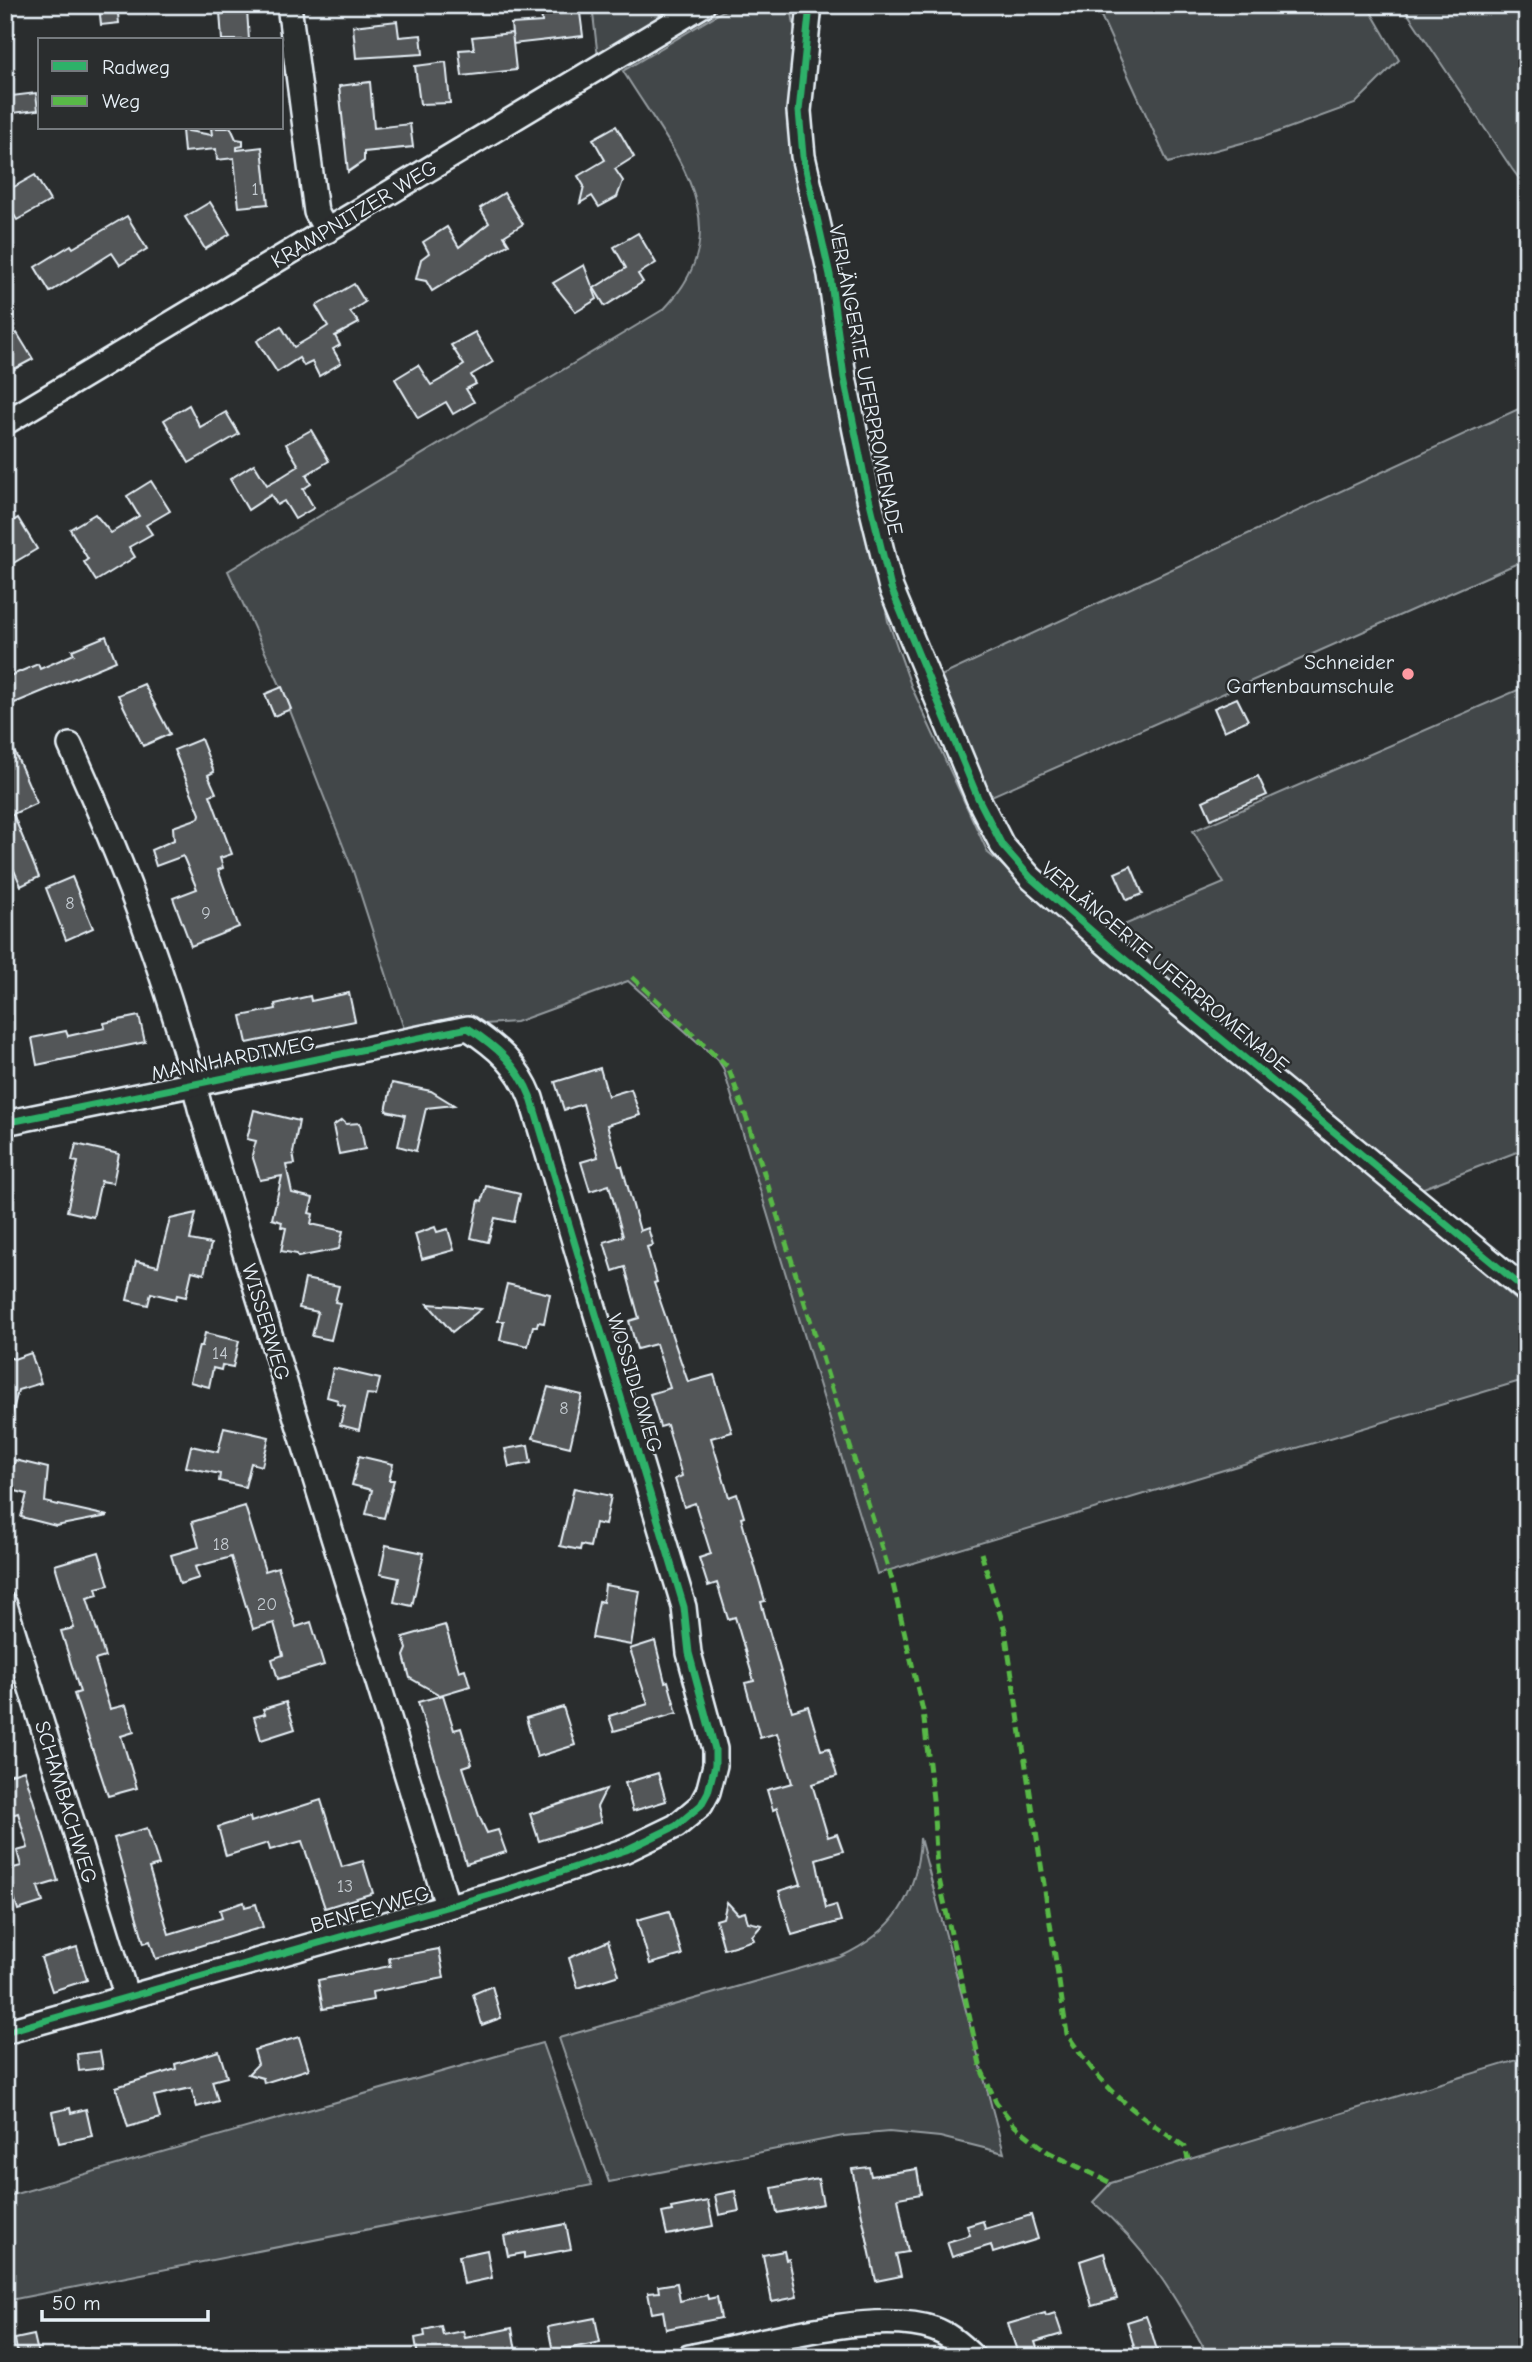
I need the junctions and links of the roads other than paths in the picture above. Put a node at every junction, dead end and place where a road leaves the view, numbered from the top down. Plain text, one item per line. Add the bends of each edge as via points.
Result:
1 (289, 5) edge
2 (703, 5) edge
3 (808, 6) edge
4 (327, 231) junction
5 (5, 423) edge
6 (70, 745) dead end
7 (468, 1028) joint
8 (194, 1084) junction
9 (5, 1123) edge
10 (1527, 1290) edge
11 (5, 1605) edge
12 (713, 1775) joint
13 (447, 1905) junction
14 (127, 1998) junction
15 (5, 2032) edge
16 (689, 2357) edge
17 (973, 2357) edge

1 - 4 street via 316,212
2 - 4 street, KRAMPNITZER WEG
3 - 10 street, VERLÄNGERTE UFERPROMENADE via 799,111 803,156 879,540 891,588 920,663 1002,845 1031,878 1111,948
4 - 5 street, KRAMPNITZER WEG
6 - 8 street, WISSERWEG via 134,898
7 - 8 street, MANNHARDTWEG
7 - 12 street, WOSSIDLOWEG via 510,1060 531,1098 684,1607 689,1653 715,1749
8 - 9 street, MANNHARDTWEG
8 - 13 street, WISSERWEG
11 - 14 street, SCHAMBACHWEG
12 - 13 street, BENFEYWEG via 701,1805 652,1839 506,1890
13 - 14 street, BENFEYWEG
14 - 15 street, BENFEYWEG
16 - 17 street via 865,2322 902,2322 935,2329

